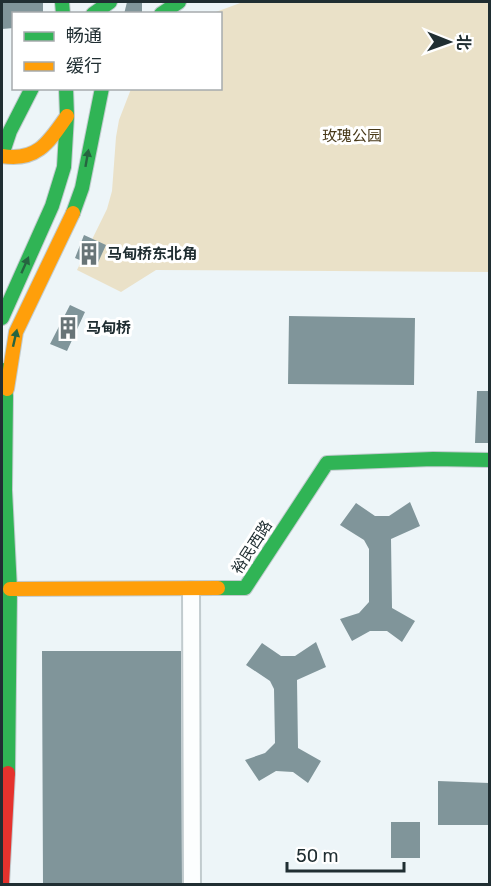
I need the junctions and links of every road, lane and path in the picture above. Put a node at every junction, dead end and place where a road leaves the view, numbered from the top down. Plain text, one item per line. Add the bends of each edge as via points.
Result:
1 (110, 2) edge
2 (179, 2) edge
3 (96, 12) edge
4 (164, 12) edge
5 (31, 90) edge
6 (66, 90) edge
7 (102, 90) edge
8 (67, 116) junction
9 (2, 155) edge
10 (2, 318) edge
11 (2, 370) edge
12 (6, 396) junction
13 (489, 460) edge
14 (10, 589) junction
15 (191, 590) junction
16 (2, 885) edge
17 (192, 885) edge

1 - 3 main road
2 - 4 main road
5 - 9 main road
6 - 8 main road
12 -> 7 main road via 16,333 82,188
8 - 9 main road via 44,148 24,158
10 -> 8 main road via 52,206 64,167
11 - 12 main road
12 - 14 main road
13 - 15 main road, 裕民西路 via 327,463 245,588
14 - 15 main road, 裕民西路
14 - 16 main road via 8,802
15 - 17 street

